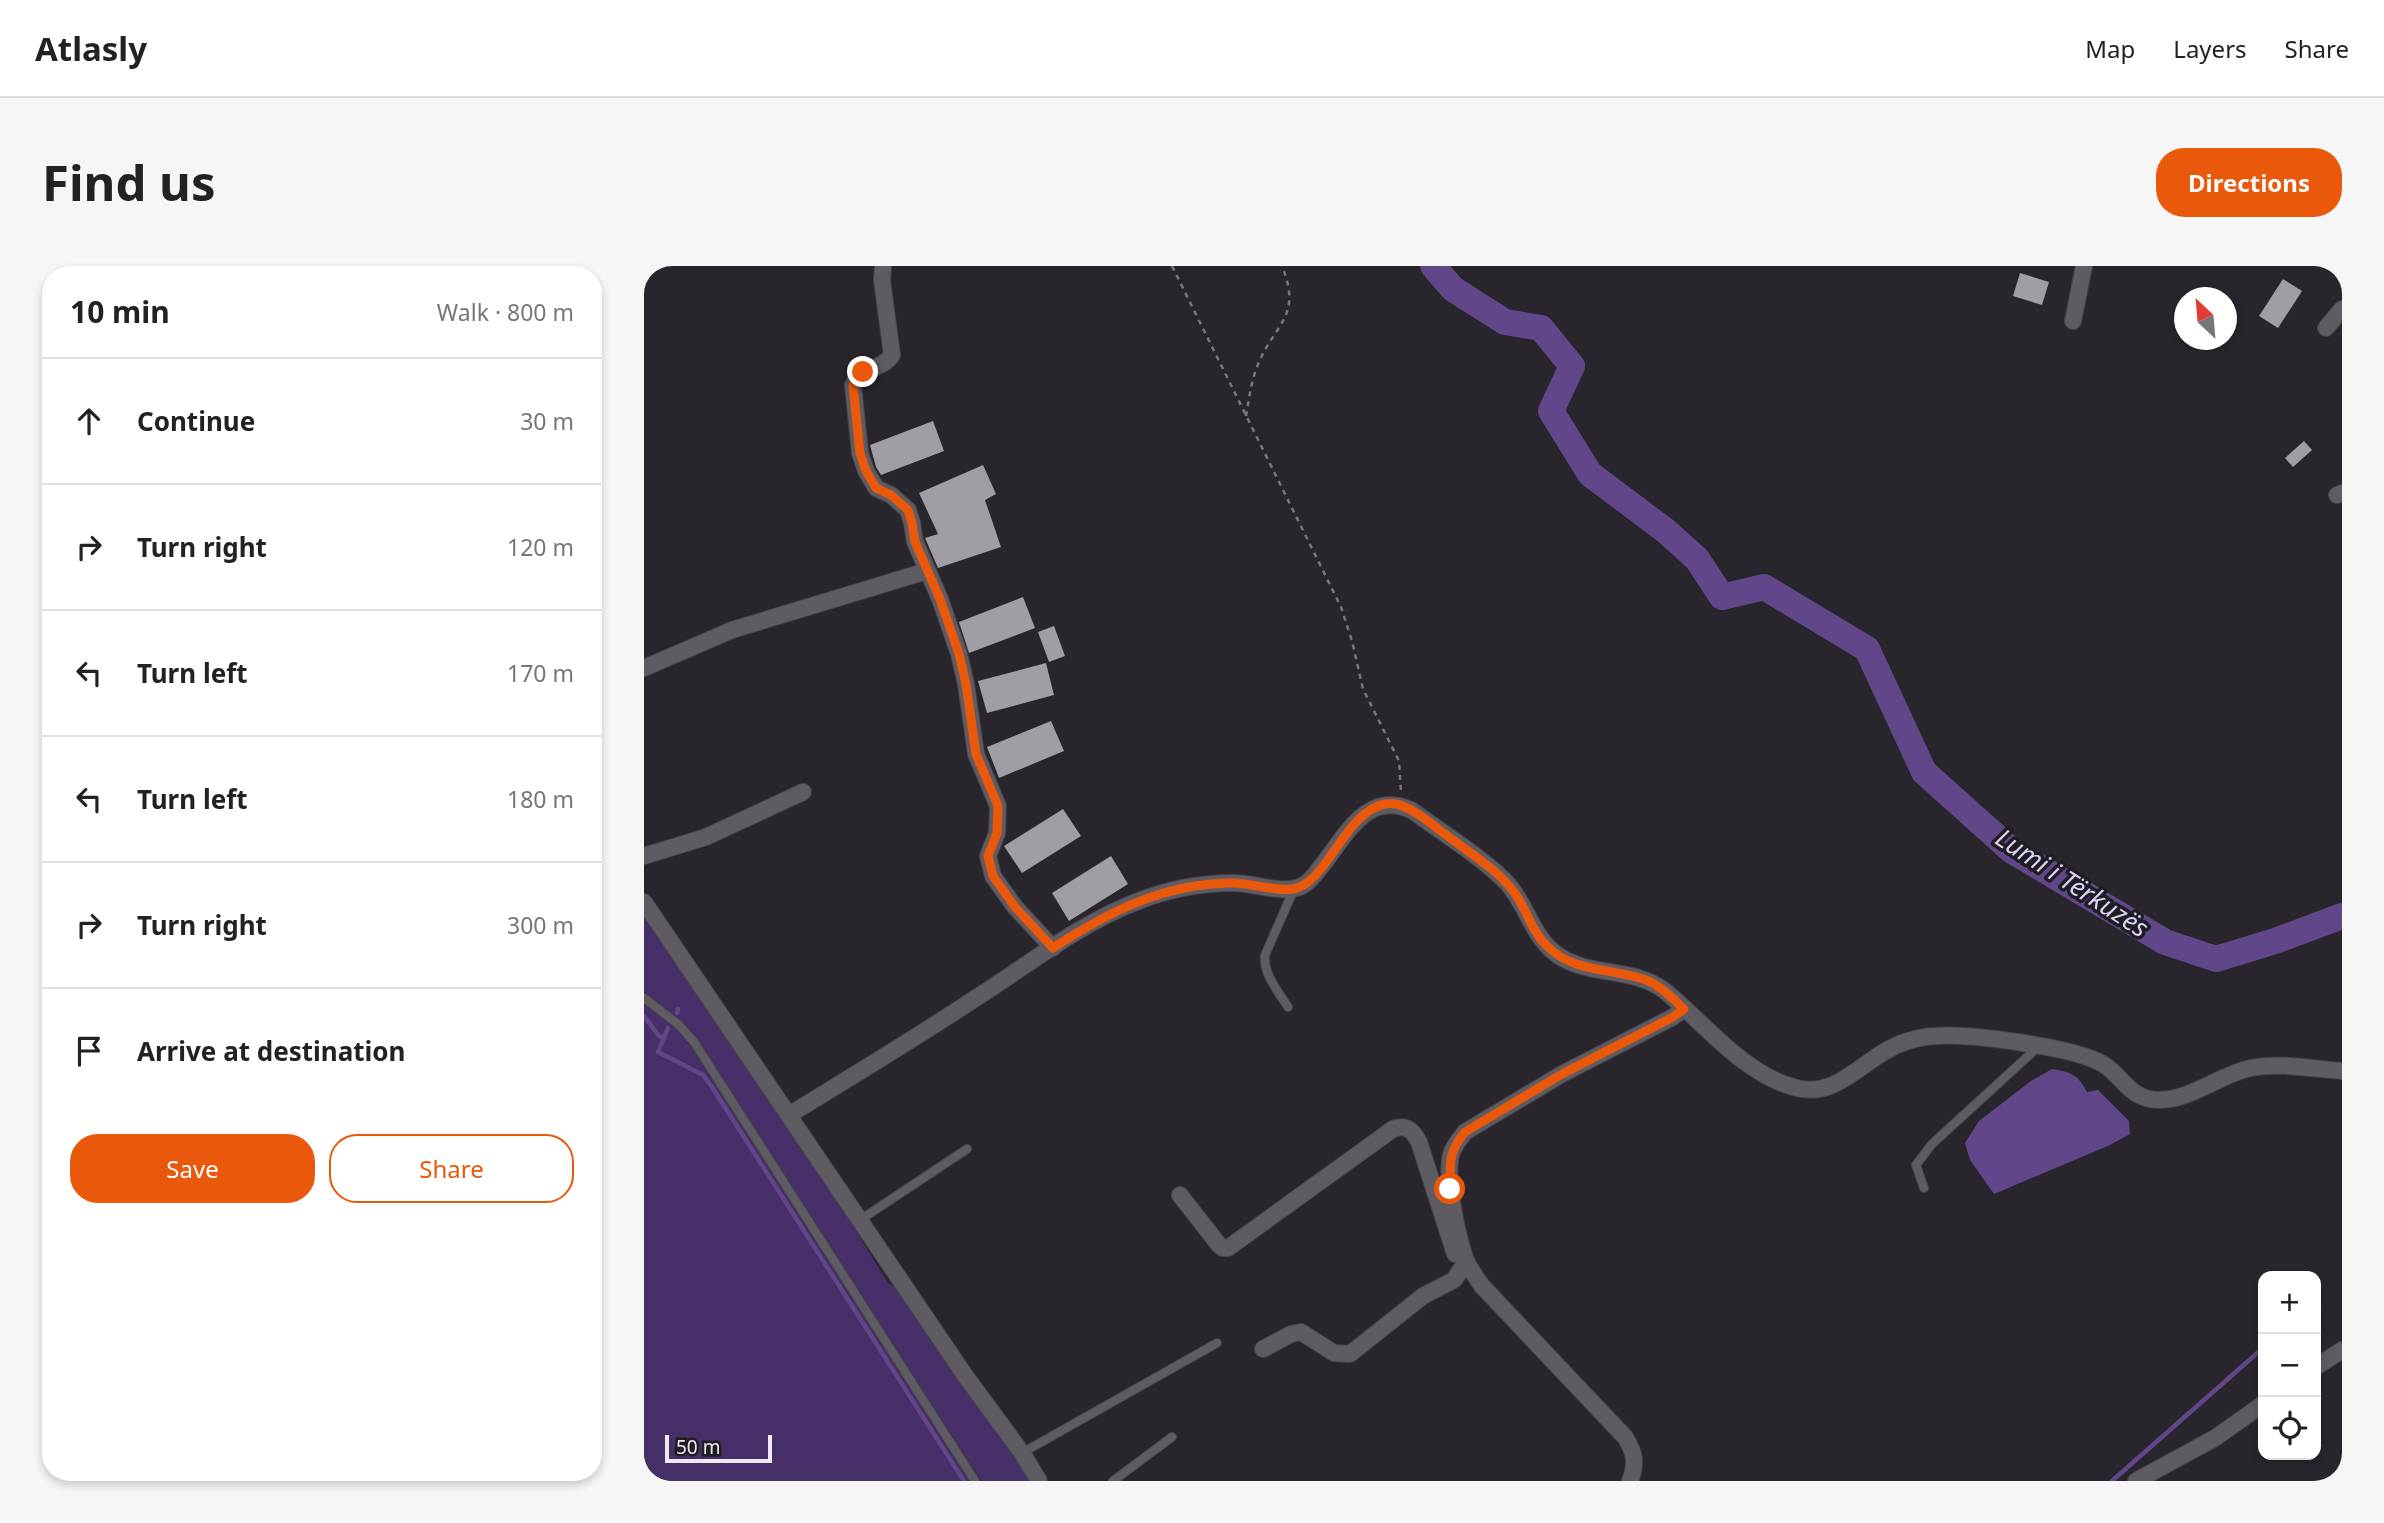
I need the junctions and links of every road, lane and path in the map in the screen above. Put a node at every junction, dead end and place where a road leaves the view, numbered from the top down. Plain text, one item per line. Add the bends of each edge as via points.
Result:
1 (883, 266) edge
2 (1172, 266) edge
3 (1282, 266) edge
4 (2084, 266) edge
5 (2342, 309) edge
6 (2073, 321) dead end
7 (2326, 328) dead end
8 (1246, 416) junction
9 (927, 571) junction
10 (644, 668) edge
11 (803, 792) dead end
12 (1403, 806) junction
13 (644, 856) edge
14 (1294, 889) junction
15 (644, 902) edge
16 (1053, 948) junction
17 (644, 998) edge
18 (1288, 1007) dead end
19 (1684, 1009) junction
20 (2038, 1047) junction
21 (2342, 1071) edge
22 (789, 1115) junction
23 (967, 1149) dead end
24 (1924, 1188) dead end
25 (1180, 1195) dead end
26 (860, 1220) junction
27 (1466, 1268) junction
28 (1217, 1343) dead end
29 (1263, 1349) dead end
30 (2342, 1350) edge
31 (2321, 1364) edge
32 (2258, 1408) edge
33 (1172, 1437) dead end
34 (1022, 1453) junction
35 (975, 1481) edge
36 (1039, 1481) edge
37 (1113, 1481) edge
38 (1630, 1481) edge
39 (2136, 1481) edge

1 - 9 street via 892,355 856,376 853,385 860,453 876,488 908,510
2 - 8 path
3 - 8 path via 1290,285 1290,312 1256,368
4 - 6 street
5 - 7 street
8 - 12 path via 1341,607 1363,689 1399,761
9 - 10 street via 732,630
9 - 16 street via 959,654 976,754 998,806 997,833 988,856 993,876
11 - 13 street via 706,837
12 - 14 street via 1386,804 1367,812 1309,881
12 - 19 street via 1499,875 1542,942 1557,955 1577,965 1646,981
14 - 16 street via 1238,883 1175,889 1118,910
14 - 18 lane via 1264,963
15 - 22 street
16 - 22 street
17 - 35 lane via 694,1042
19 - 20 street via 1760,1071 1806,1090 1837,1084 1882,1053 1920,1038 1969,1036
19 - 27 street via 1465,1132 1450,1157 1450,1189
20 - 21 street via 2104,1064 2133,1092 2152,1099 2178,1098 2253,1067
20 - 24 lane via 1932,1144 1916,1166
22 - 26 street
23 - 26 lane
25 - 27 street via 1219,1245 1228,1248 1393,1129 1406,1128 1419,1142 1456,1258
26 - 34 street
27 - 29 street via 1350,1354 1334,1353 1301,1332
27 - 38 street via 1625,1437 1636,1467
28 - 34 lane
30 - 31 street
32 - 39 street via 2209,1442
33 - 37 lane
34 - 36 street

